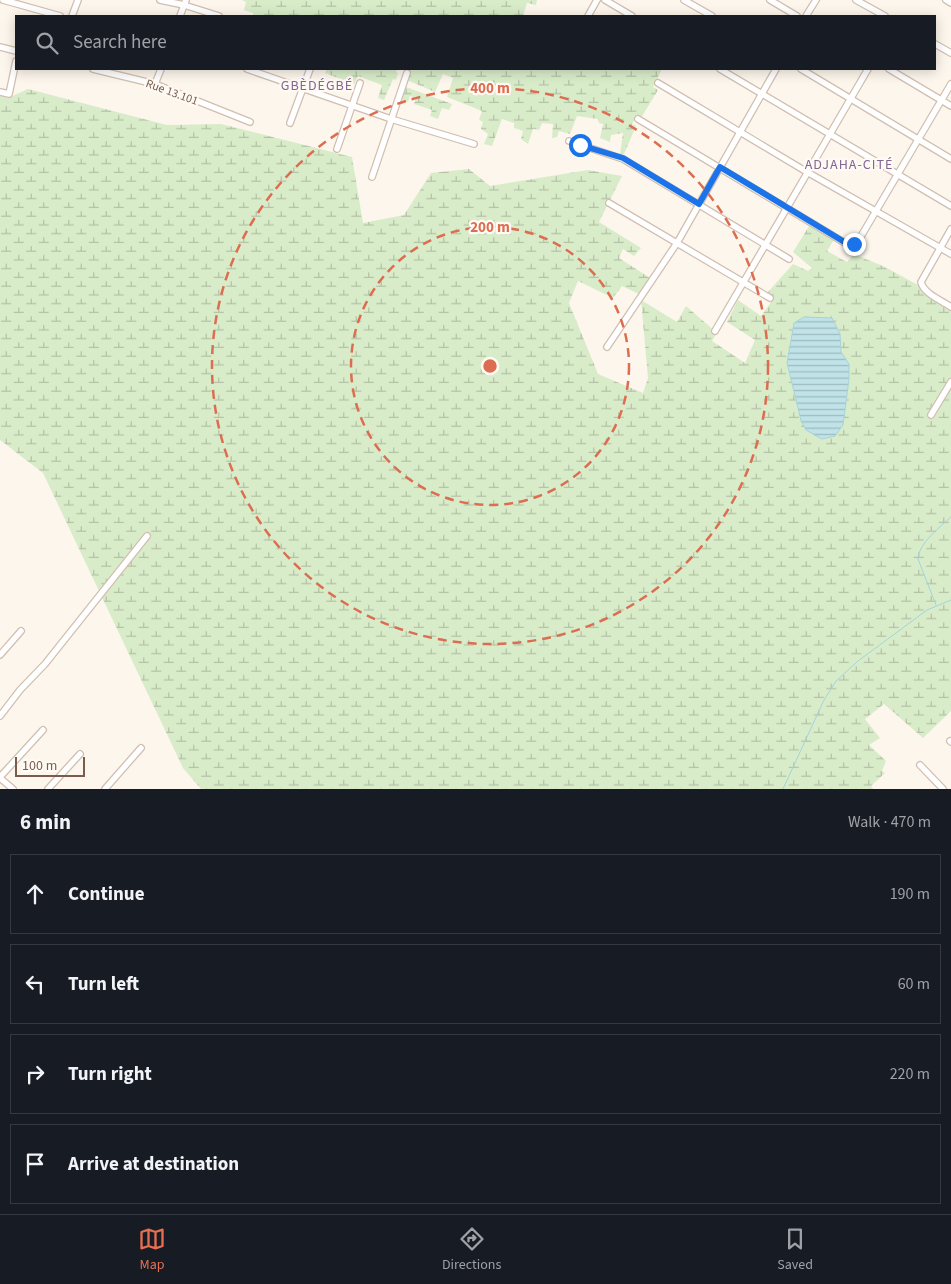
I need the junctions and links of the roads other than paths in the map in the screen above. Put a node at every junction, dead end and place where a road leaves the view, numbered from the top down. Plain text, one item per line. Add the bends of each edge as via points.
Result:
1 (3, 0) edge
2 (78, 0) edge
3 (160, 0) edge
4 (595, 0) edge
5 (605, 0) edge
6 (684, 0) edge
7 (770, 0) edge
8 (816, 0) edge
9 (856, 0) edge
10 (946, 0) edge
11 (185, 2) edge
12 (951, 3) edge
13 (56, 15) edge
14 (72, 15) edge
15 (180, 15) edge
16 (217, 15) edge
17 (588, 15) edge
18 (630, 15) edge
19 (710, 15) edge
20 (796, 15) edge
21 (807, 15) edge
22 (883, 15) edge
23 (936, 45) edge
24 (0, 47) edge
25 (15, 51) edge
26 (951, 53) edge
27 (15, 66) edge
28 (97, 70) edge
29 (161, 70) edge
30 (251, 70) edge
31 (310, 70) edge
32 (722, 70) edge
33 (775, 70) edge
34 (803, 70) edge
35 (867, 70) edge
36 (891, 70) edge
37 (407, 73) dead end
38 (360, 83) dead end
39 (658, 83) dead end
40 (155, 84) junction
41 (951, 84) edge
42 (303, 89) junction
43 (0, 92) edge
44 (762, 94) junction
45 (850, 99) junction
46 (941, 101) junction
47 (352, 104) junction
48 (951, 106) edge
49 (392, 119) junction
50 (638, 119) dead end
51 (250, 122) dead end
52 (290, 123) dead end
53 (740, 132) junction
54 (830, 134) junction
55 (918, 140) junction
56 (569, 141) dead end
57 (474, 144) dead end
58 (337, 149) dead end
59 (951, 159) edge
60 (720, 167) junction
61 (807, 172) junction
62 (898, 175) junction
63 (372, 177) dead end
64 (609, 203) dead end
65 (699, 204) junction
66 (951, 206) edge
67 (787, 207) junction
68 (877, 210) junction
69 (951, 229) edge
70 (677, 243) junction
71 (766, 244) junction
72 (940, 248) junction
73 (951, 254) edge
74 (789, 259) dead end
75 (743, 282) junction
76 (770, 298) dead end
77 (951, 307) edge
78 (715, 331) dead end
79 (607, 347) dead end
80 (951, 382) edge
81 (931, 415) dead end
82 (147, 536) dead end
83 (21, 632) dead end
84 (0, 655) edge
85 (0, 716) edge
86 (43, 730) dead end
87 (141, 748) dead end
88 (80, 754) dead end
89 (920, 765) dead end
90 (0, 777) edge
91 (13, 789) edge
92 (48, 789) edge
93 (105, 789) edge
94 (942, 789) edge

1 - 13 street
2 - 14 street
3 - 11 street
4 - 17 street
5 - 18 street
6 - 19 street
7 - 20 street
8 - 21 street
9 - 22 street
10 - 12 street
11 - 15 street
11 - 16 street
23 - 26 street
24 - 25 street
27 - 43 street via 9,94
28 - 40 street, Rue 13.101
29 - 40 street
30 - 42 street
31 - 42 street
32 - 44 street
33 - 44 street
34 - 45 street
35 - 45 street
36 - 46 street
37 - 49 street
38 - 47 street
39 - 53 street
40 - 51 street, Rue 13.101
41 - 46 street
42 - 47 street
42 - 52 street
44 - 53 street
44 - 54 street
45 - 54 street
45 - 55 street
46 - 48 street
46 - 55 street
47 - 49 street
47 - 58 street
49 - 57 street
49 - 63 street
50 - 60 street
53 - 60 street
53 - 61 street
54 - 61 street
54 - 62 street
55 - 59 street
55 - 62 street
56 - 65 street via 623,158
60 - 65 street
60 - 67 street
61 - 67 street
61 - 68 street
62 - 66 street
62 - 68 street
64 - 70 street
65 - 70 street
65 - 71 street
67 - 68 street via 846,243 854,244
67 - 71 street
68 - 72 street
69 - 72 street
70 - 75 street
70 - 79 street
71 - 74 street
71 - 75 street
72 - 73 street
72 - 77 street via 921,282 926,292
75 - 76 street
75 - 78 street
80 - 81 street
82 - 85 street
83 - 84 street
86 - 90 street
87 - 93 street
88 - 92 street
89 - 94 street
90 - 91 street

